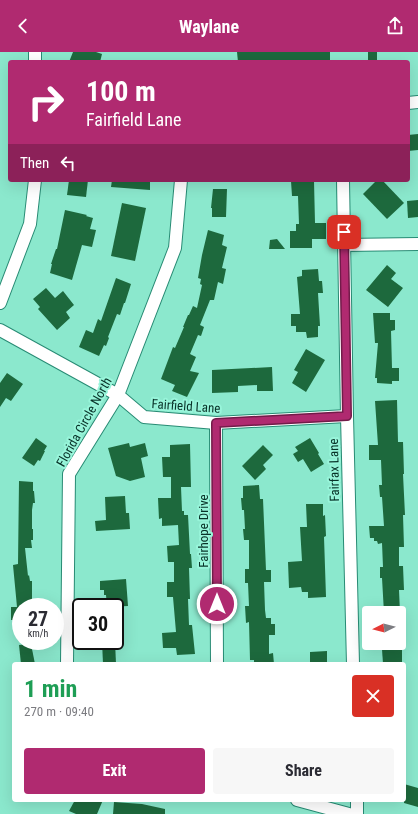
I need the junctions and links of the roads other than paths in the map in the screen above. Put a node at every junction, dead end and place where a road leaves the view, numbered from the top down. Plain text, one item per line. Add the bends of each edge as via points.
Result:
1 (35, 182) edge
2 (181, 182) edge
3 (343, 182) edge
4 (418, 244) edge
5 (344, 245) junction
6 (0, 302) edge
7 (0, 330) edge
8 (118, 395) junction
9 (347, 416) junction
10 (216, 423) junction
11 (66, 662) edge
12 (217, 662) edge
13 (354, 662) edge
14 (304, 802) edge
15 (357, 802) edge
16 (349, 814) edge
17 (357, 814) edge

1 - 6 street via 30,224
2 - 8 street, Florida Circle North via 175,248
3 - 5 street, Fairfax Lane
4 - 5 street
5 - 9 street, Fairfax Lane
7 - 8 street, Fairfield Lane
8 - 10 street, Fairfield Lane via 144,417
8 - 11 street, Florida Circle North via 69,474
9 - 10 street, Fairfield Lane
9 - 13 street, Fairfax Lane
10 - 12 street, Fairhope Drive
14 - 16 street
15 - 17 street

